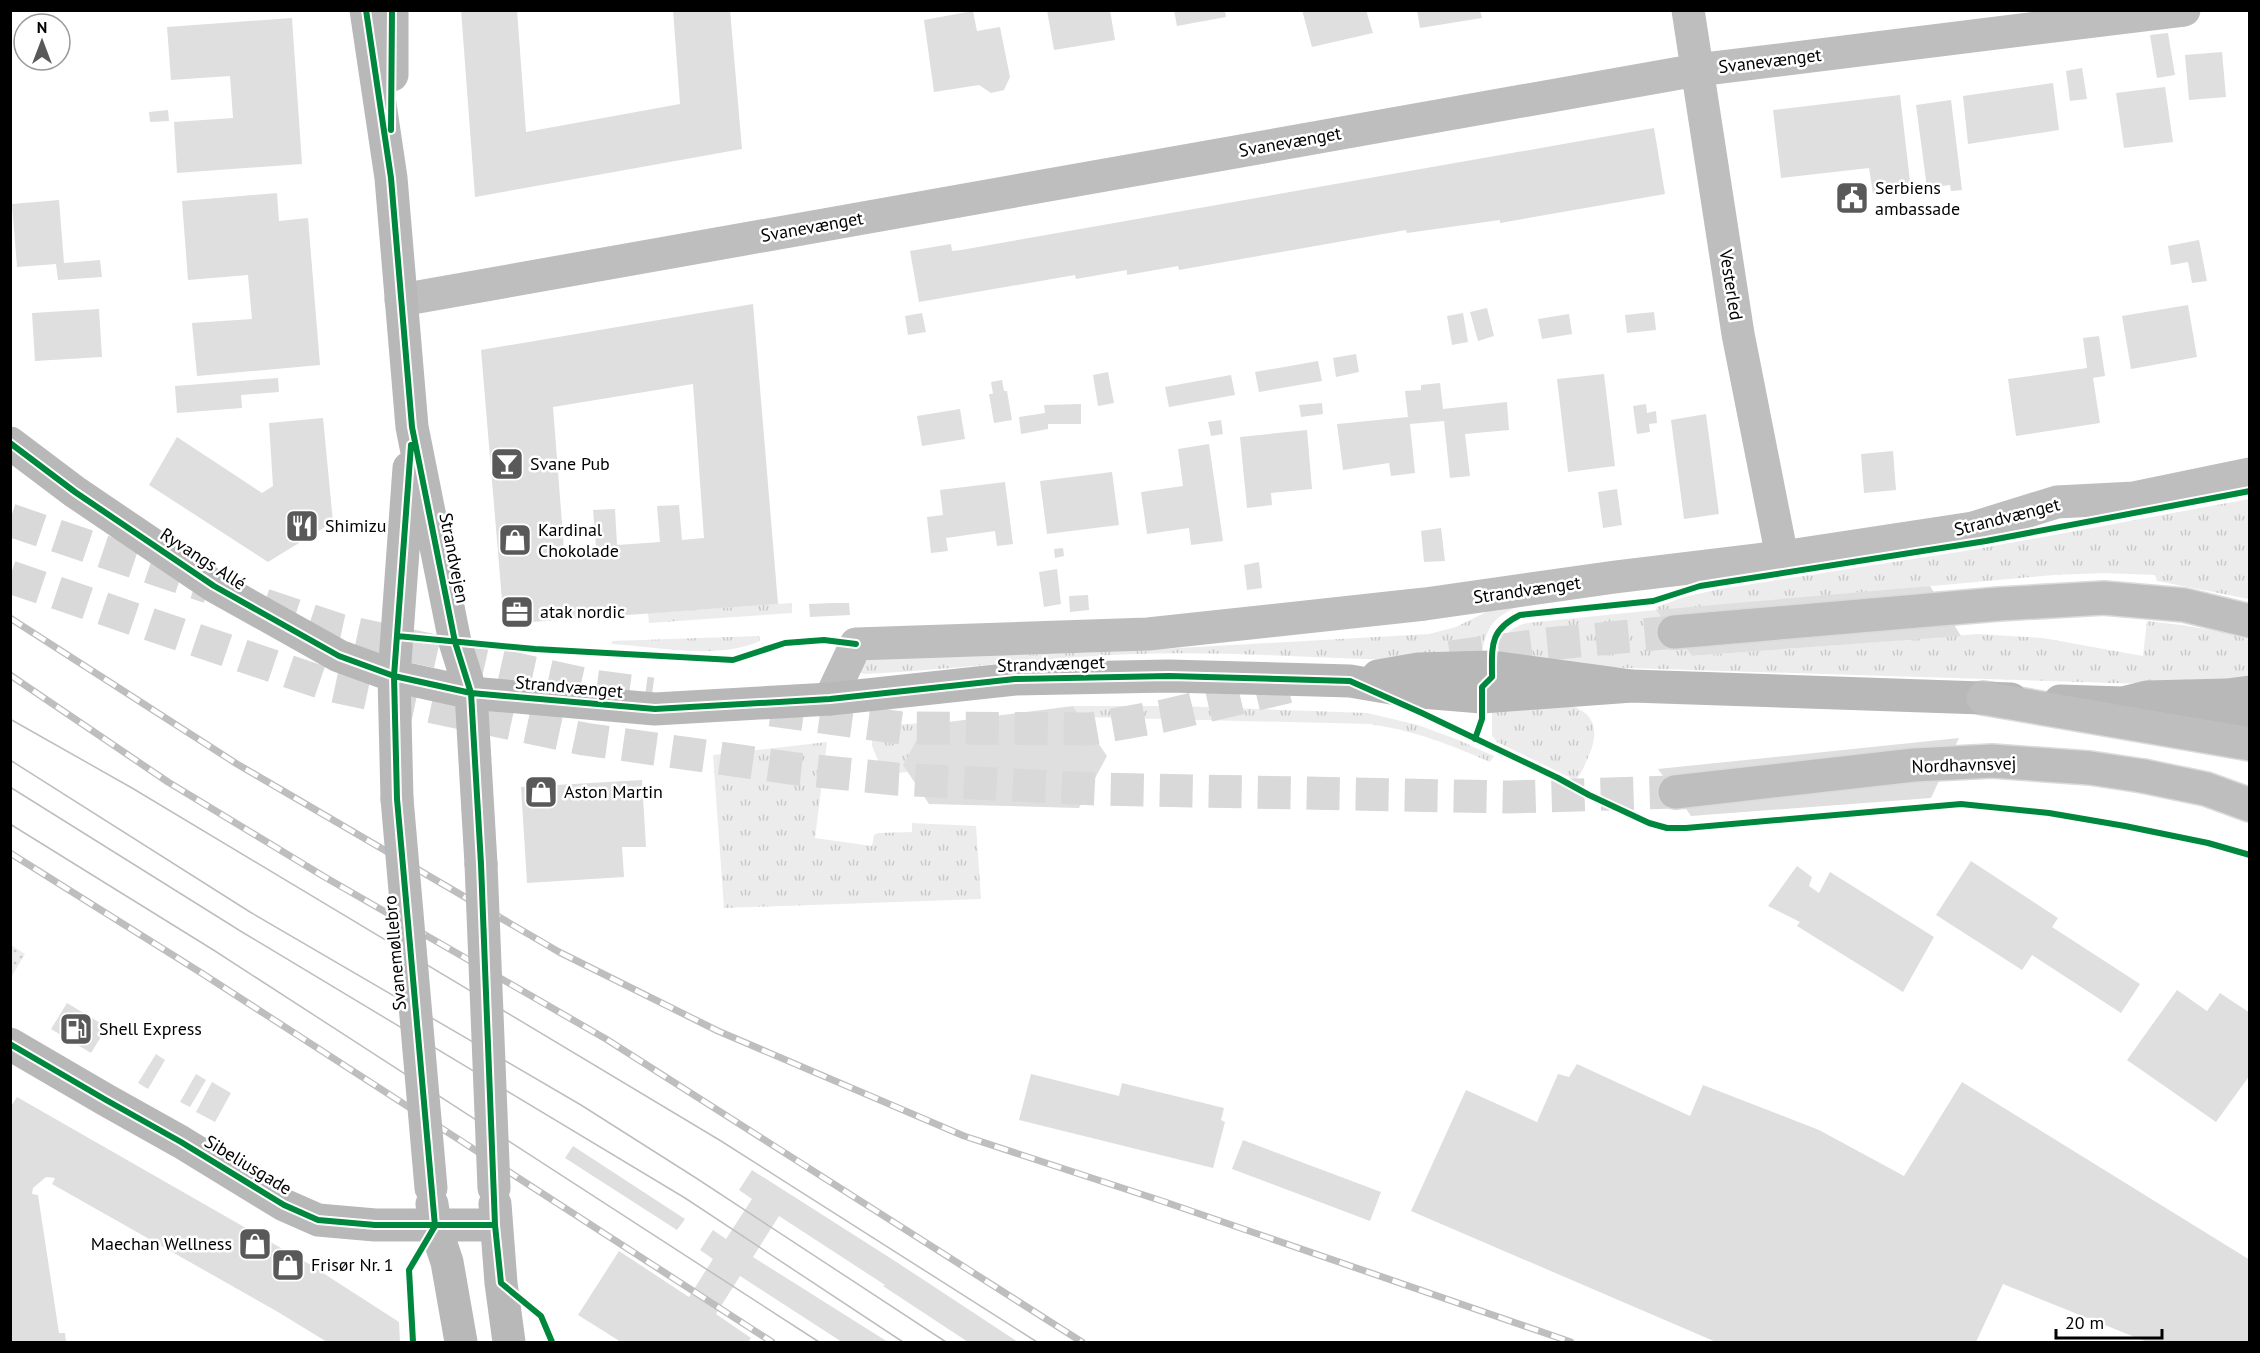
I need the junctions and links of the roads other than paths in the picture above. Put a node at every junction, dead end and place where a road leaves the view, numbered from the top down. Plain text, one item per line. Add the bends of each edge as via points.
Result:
1 (366, 10) edge
2 (392, 10) edge
3 (1688, 10) edge
4 (2184, 10) edge
5 (1697, 70) junction
6 (391, 178) junction
7 (401, 300) junction
8 (412, 427) junction
9 (10, 443) edge
10 (2250, 474) edge
11 (1782, 557) junction
12 (2250, 621) edge
13 (1674, 632) tunnel mouth
14 (394, 676) junction
15 (2250, 692) edge
16 (471, 693) junction
17 (1983, 698) junction
18 (830, 699) junction
19 (2123, 703) junction
20 (2250, 720) edge
21 (2250, 744) edge
22 (1675, 792) tunnel mouth
23 (2250, 805) edge
24 (10, 1044) edge
25 (435, 1226) junction
26 (495, 1226) junction
27 (461, 1342) edge
28 (509, 1342) edge

1 - 6 street, Strandvejen
2 - 6 street, Strandvejen
3 - 5 main road, Vesterled
4 - 5 main road, Svanevænget
5 - 7 main road, Svanevænget
5 - 11 main road, Vesterled via 1738,333
6 - 7 street, Strandvejen
7 - 8 street, Strandvejen
8 - 14 street, Strandvejen
8 - 16 street, Strandvejen via 455,642
9 - 14 street, Ryvangs Allé via 214,586 339,656
10 - 11 main road, Strandvænget via 2134,498 2057,502 1973,528
11 - 18 main road, Strandvænget via 1425,604 1148,634 856,644
12 - 13 main road via 2184,605 2104,598
14 - 16 street, Ryvangs Allé
14 - 25 street, Svanemøllebro, bridge via 397,799
15 - 19 street, Strandvænget
16 - 18 street, Strandvænget via 655,709
16 - 26 street, bridge
17 - 18 street, Strandvænget via 1632,686 1491,667 1418,669 1350,681 1169,676 1015,679
17 - 19 street, Strandvænget
17 - 21 main road
19 - 20 street, Strandvænget via 2206,720
22 - 23 main road, Nordhavnsvej via 1914,765 1992,761 2143,776 2206,789
24 - 25 street, Sibeliusgade via 284,1205 318,1220
25 - 26 street, Sibeliusgade
25 - 27 street, Svanemøllebro via 447,1262
26 - 28 street

